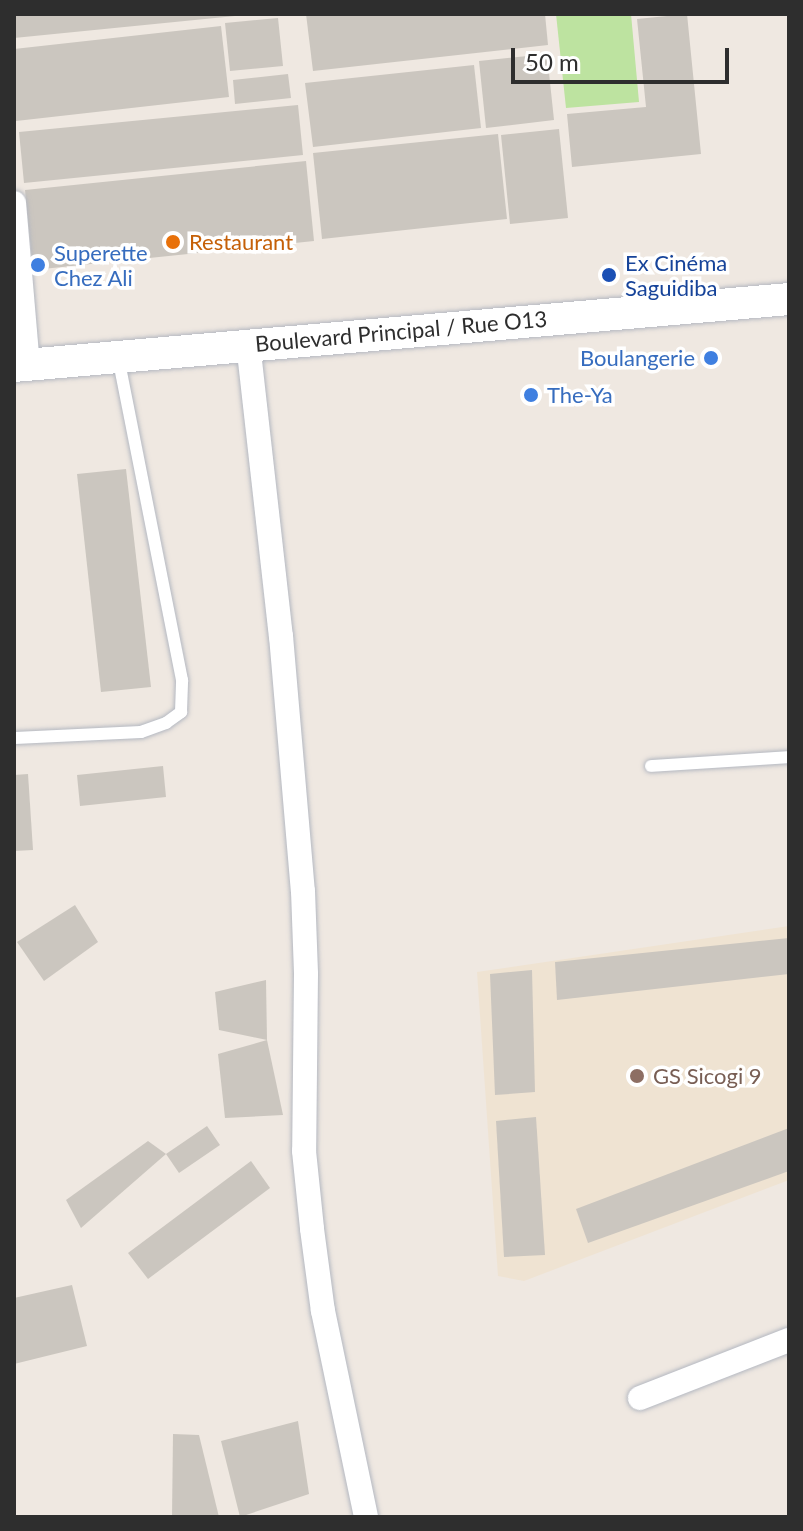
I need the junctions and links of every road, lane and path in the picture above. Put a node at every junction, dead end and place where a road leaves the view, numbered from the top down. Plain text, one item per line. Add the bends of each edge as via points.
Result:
1 (14, 203) edge
2 (789, 299) edge
3 (248, 343) junction
4 (117, 356) junction
5 (21, 366) edge
6 (15, 738) edge
7 (789, 757) edge
8 (651, 766) dead end
9 (789, 1340) edge
10 (640, 1398) dead end
11 (366, 1517) edge

1 - 5 street
2 - 3 main road, Boulevard Principal / Rue O13
3 - 4 main road, Boulevard Principal / Rue O13
3 - 11 street via 303,891 304,1151 323,1311
4 - 5 main road, Boulevard Principal / Rue O13
4 - 6 lane via 182,680 181,712 141,732
7 - 8 lane
9 - 10 street

